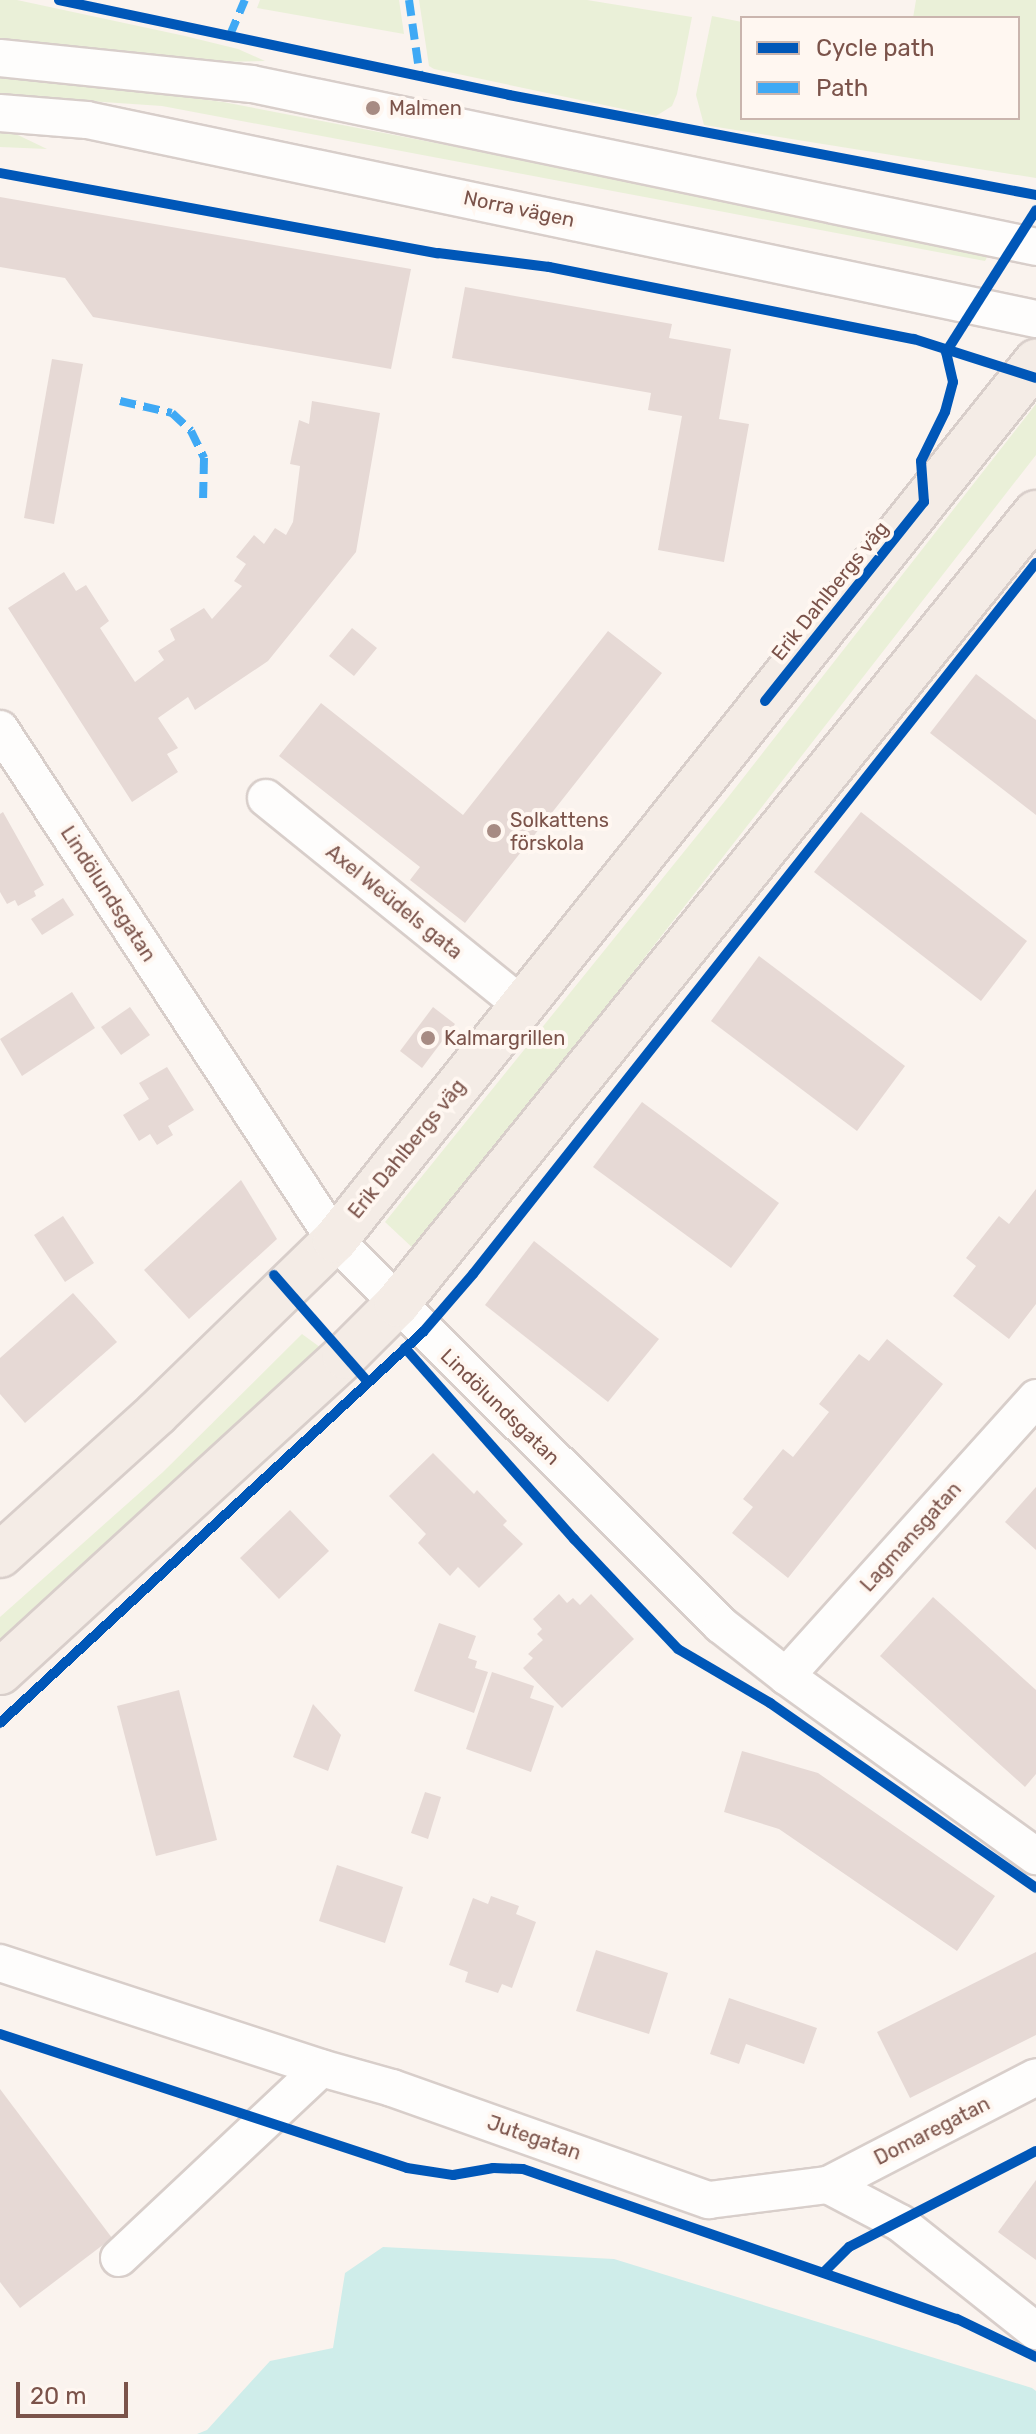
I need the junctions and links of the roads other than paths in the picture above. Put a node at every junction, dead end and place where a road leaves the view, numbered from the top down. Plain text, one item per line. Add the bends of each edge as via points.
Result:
1 (0, 58) edge
2 (0, 113) edge
3 (1036, 247) edge
4 (1036, 319) edge
5 (1036, 362) edge
6 (1036, 513) edge
7 (5, 748) edge
8 (266, 798) dead end
9 (523, 1006) junction
10 (335, 1240) junction
11 (397, 1304) junction
12 (1036, 1398) edge
13 (0, 1555) edge
14 (0, 1672) edge
15 (786, 1676) junction
16 (1036, 1856) edge
17 (0, 1963) edge
18 (321, 2068) junction
19 (1036, 2077) edge
20 (828, 2185) junction
21 (119, 2258) dead end
22 (1036, 2331) edge

1 - 3 street via 252,84
2 - 4 street, Norra vägen via 102,123
5 - 9 main road, Erik Dahlbergs väg
6 - 11 main road
7 - 10 street, Lindölundsgatan
8 - 9 street, Axel Weüdels gata
9 - 10 main road, Erik Dahlbergs väg
10 - 11 street, Lindölundsgatan
10 - 13 main road, Erik Dahlbergs väg via 156,1414
11 - 14 main road
11 - 15 street, Lindölundsgatan via 721,1625
12 - 15 street, Lagmansgatan
15 - 16 street, Lindölundsgatan
17 - 18 street, Jutegatan
18 - 20 street, Jutegatan via 709,2200
18 - 21 street
19 - 20 street, Domaregatan
20 - 22 street via 900,2223

